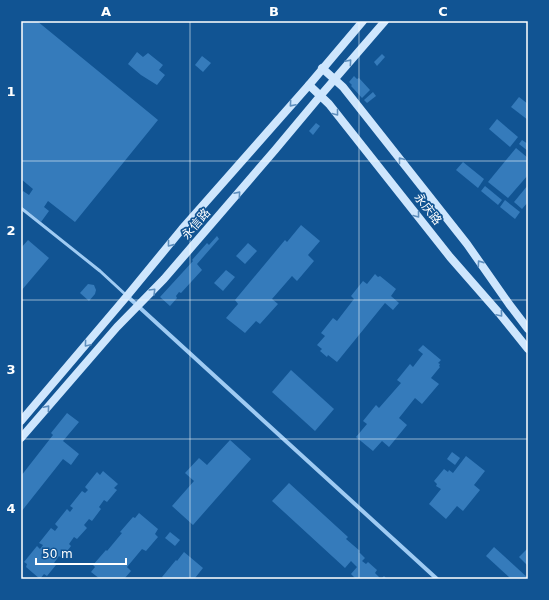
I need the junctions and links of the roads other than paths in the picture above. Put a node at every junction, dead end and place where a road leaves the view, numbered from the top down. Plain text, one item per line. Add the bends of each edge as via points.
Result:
1 (363, 21) edge
2 (385, 21) edge
3 (322, 68) junction
4 (335, 79) junction
5 (309, 85) junction
6 (320, 95) junction
7 (21, 208) edge
8 (127, 296) junction
9 (138, 306) junction
10 (528, 328) edge
11 (528, 349) edge
12 (21, 421) edge
13 (21, 438) edge
14 (437, 579) edge

1 - 3 street, 永信路
4 -> 2 street, 永信路
3 - 4 street, 永庆路
3 - 5 street, 永信路
4 - 6 street, 永信路
10 -> 4 street, 永庆路 via 467,244
5 - 6 street, 永庆路
5 -> 8 street, 永信路 via 182,229
9 -> 6 street, 永信路 via 170,274
6 -> 11 street, 永庆路 via 450,257
7 - 8 lane via 100,270
8 - 9 street
8 -> 12 street, 永信路
13 -> 9 street, 永信路
9 - 14 street

